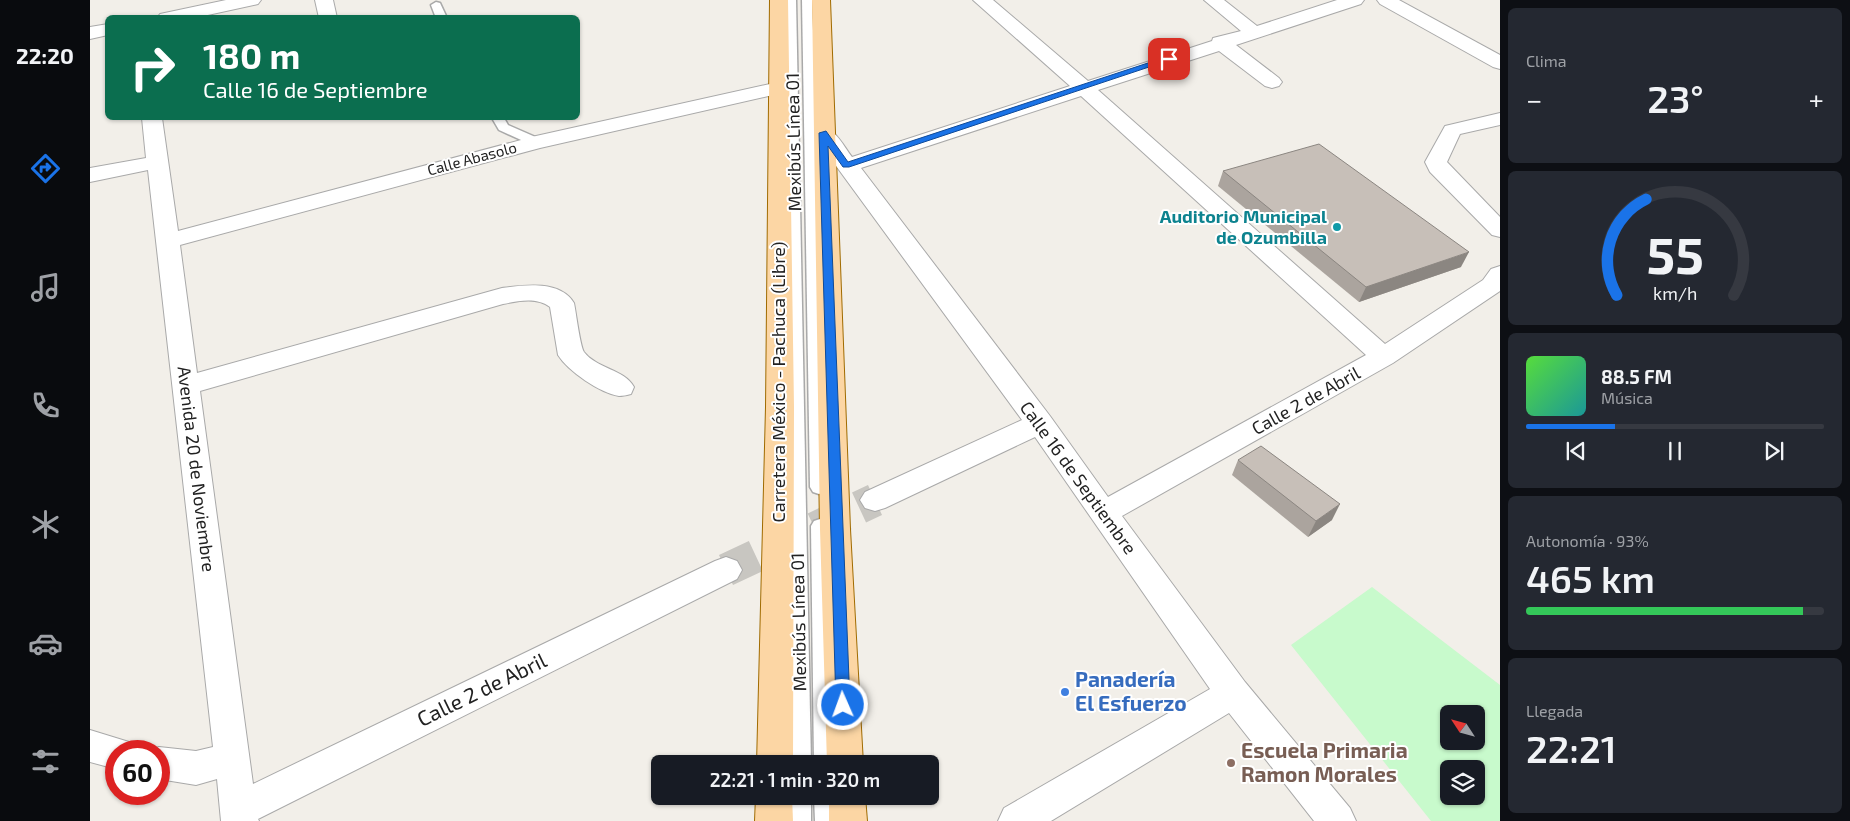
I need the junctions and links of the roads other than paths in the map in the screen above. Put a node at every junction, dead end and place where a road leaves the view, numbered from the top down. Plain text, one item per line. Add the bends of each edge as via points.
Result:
1 (252, 0) edge
2 (324, 0) edge
3 (779, 0) edge
4 (791, 0) edge
5 (808, 0) edge
6 (820, 0) edge
7 (982, 0) edge
8 (1213, 0) edge
9 (1355, 0) edge
10 (1386, 0) edge
11 (436, 5) dead end
12 (180, 15) edge
13 (327, 15) edge
14 (441, 15) edge
15 (105, 30) edge
16 (1253, 32) junction
17 (90, 33) edge
18 (1220, 42) junction
19 (1500, 63) edge
20 (1272, 82) dead end
21 (1084, 87) junction
22 (779, 88) junction
23 (152, 120) edge
24 (499, 120) edge
25 (1500, 120) edge
26 (823, 133) junction
27 (536, 142) junction
28 (157, 162) junction
29 (846, 166) junction
30 (90, 174) edge
31 (1500, 230) edge
32 (168, 241) junction
33 (1500, 274) edge
34 (1384, 358) junction
35 (185, 386) junction
36 (621, 387) dead end
37 (1040, 423) junction
38 (875, 500) tunnel mouth
39 (1103, 513) junction
40 (726, 570) tunnel mouth
41 (1233, 693) junction
42 (90, 746) edge
43 (105, 750) edge
44 (775, 755) edge
45 (800, 755) edge
46 (825, 755) edge
47 (845, 755) edge
48 (232, 759) junction
49 (170, 764) edge
50 (774, 805) edge
51 (800, 805) edge
52 (825, 805) edge
53 (847, 805) edge
54 (239, 816) edge
55 (774, 821) edge
56 (800, 821) edge
57 (826, 821) edge
58 (848, 821) edge
59 (1017, 821) edge
60 (1337, 821) edge

1 - 12 street
2 - 13 street
3 - 22 main road, Carretera México - Pachuca (Libre)
4 - 45 lane, Mexibús Línea 01
5 - 46 lane, Mexibús Línea 01
6 - 26 main road
7 - 21 street
8 - 16 street
9 - 16 street
10 - 19 street
11 - 14 lane
15 - 17 street
16 - 18 street
18 - 20 street
18 - 21 street
21 - 29 street
21 - 34 street via 1203,183
22 - 27 street, Calle Abasolo
22 - 44 main road, Carretera México - Pachuca (Libre) via 780,407
23 - 28 street, Avenida 20 de Noviembre
24 - 27 lane via 503,127
25 - 31 street via 1452,130 1436,162
26 - 29 street, Calle 16 de Septiembre
26 - 47 main road
27 - 32 street, Calle Abasolo
28 - 30 street
28 - 32 street, Avenida 20 de Noviembre
29 - 37 street, Calle 16 de Septiembre
32 - 35 street, Avenida 20 de Noviembre
33 - 34 street, Calle 2 de Abril via 1492,285
34 - 39 street, Calle 2 de Abril
35 - 36 street via 502,296 532,292 552,295 562,303 571,355 579,364
35 - 48 street, Avenida 20 de Noviembre
37 - 38 street
37 - 39 street, Calle 16 de Septiembre
39 - 41 street, Calle 16 de Septiembre
40 - 54 street, Calle 2 de Abril
41 - 59 street
41 - 60 street, Calle 16 de Septiembre
42 - 43 street
48 - 49 street via 196,768
48 - 54 street, Avenida 20 de Noviembre
50 - 55 main road
51 - 56 lane
52 - 57 lane
53 - 58 main road

